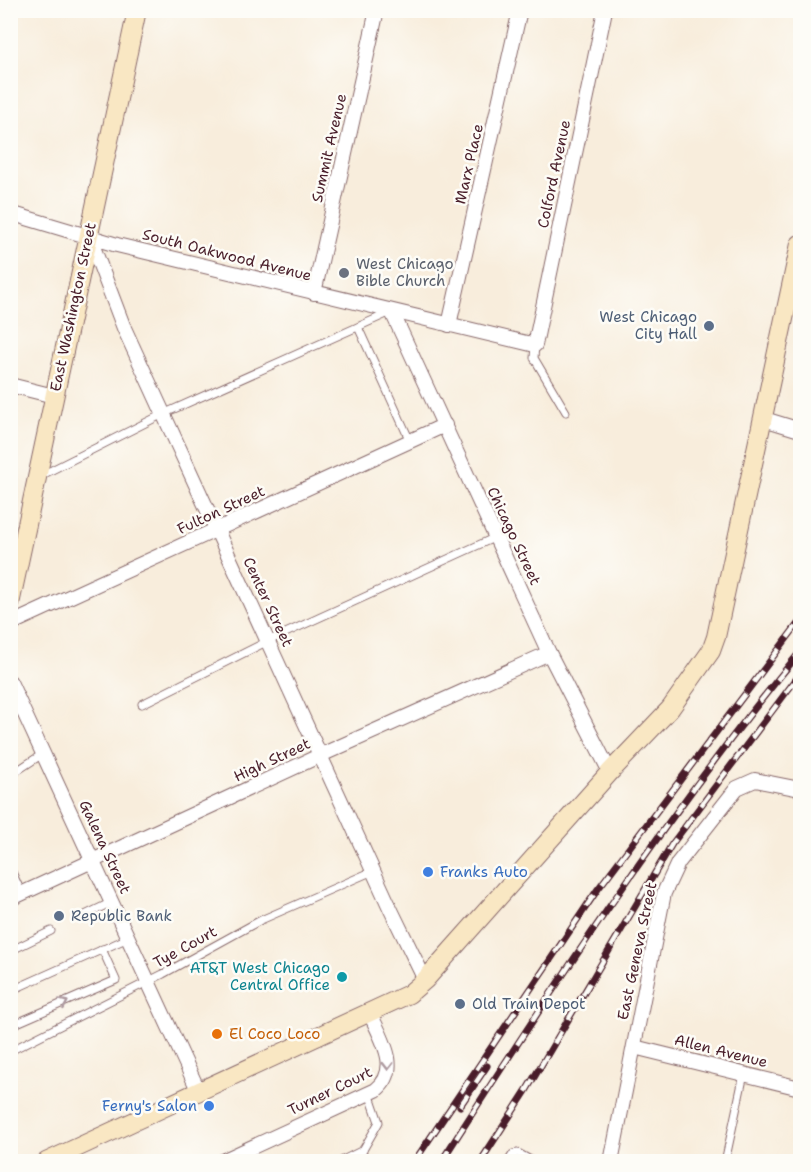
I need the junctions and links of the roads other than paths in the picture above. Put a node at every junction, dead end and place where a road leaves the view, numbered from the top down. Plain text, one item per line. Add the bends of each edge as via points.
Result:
1 (137, 10) edge
2 (376, 10) edge
3 (520, 10) edge
4 (605, 10) edge
5 (10, 213) edge
6 (88, 235) junction
7 (801, 244) edge
8 (314, 293) junction
9 (392, 312) junction
10 (449, 325) junction
11 (358, 327) junction
12 (535, 345) junction
13 (10, 385) edge
14 (54, 396) junction
15 (566, 412) dead end
16 (163, 414) junction
17 (764, 419) junction
18 (445, 425) junction
19 (801, 430) edge
20 (410, 441) junction
21 (38, 477) junction
22 (217, 530) junction
23 (496, 537) junction
24 (10, 604) edge
25 (10, 624) edge
26 (268, 641) junction
27 (549, 653) junction
28 (10, 682) edge
29 (142, 704) dead end
30 (44, 753) junction
31 (321, 755) junction
32 (610, 772) junction
33 (10, 784) edge
34 (801, 789) edge
35 (94, 861) junction
36 (10, 868) edge
37 (374, 871) junction
38 (16, 896) edge
39 (112, 903) junction
40 (85, 915) dead end
41 (51, 931) dead end
42 (128, 938) junction
43 (102, 949) junction
44 (10, 951) edge
45 (425, 980) junction
46 (148, 981) junction
47 (10, 991) edge
48 (369, 1011) junction
49 (10, 1026) edge
50 (634, 1047) junction
51 (10, 1051) edge
52 (744, 1074) junction
53 (801, 1088) edge
54 (199, 1092) junction
55 (369, 1093) junction
56 (363, 1150) junction
57 (46, 1161) edge
58 (220, 1161) edge
59 (339, 1161) edge
60 (356, 1161) edge
61 (507, 1161) edge
62 (534, 1161) edge
63 (611, 1161) edge
64 (725, 1161) edge

1 - 6 street, East Washington Street
2 - 8 street, Summit Avenue
3 - 10 street, Marx Place
4 - 12 street, Colford Avenue
5 - 6 street, South Oakwood Avenue
6 - 8 street, South Oakwood Avenue
6 - 14 street, East Washington Street
6 - 16 street, Center Street
7 - 17 street
8 - 9 street, South Oakwood Avenue
9 - 10 street, South Oakwood Avenue
9 - 11 lane
9 - 18 street, Chicago Street
10 - 12 street, South Oakwood Avenue
11 - 16 lane
11 - 20 lane
12 - 15 lane via 534,358
13 - 14 street
14 - 21 street, East Washington Street
16 - 21 lane
16 - 22 street, Center Street
17 - 19 street
17 - 32 street via 711,651 670,709
18 - 20 street, Fulton Street
18 - 23 street, Chicago Street
20 - 22 street, Fulton Street
21 - 24 street, East Washington Street
22 - 25 street, Fulton Street
22 - 26 street, Center Street
23 - 26 lane
23 - 27 street, Chicago Street
26 - 29 lane
26 - 31 street, Center Street
27 - 31 street, High Street
27 - 32 street, Chicago Street
28 - 30 street, Galena Street
30 - 33 lane via 12,774
30 - 35 street, Galena Street
31 - 35 street, High Street
31 - 37 street, Center Street
32 - 45 street
34 - 50 street, East Geneva Street via 755,780 743,784 730,794 678,863 664,893
35 - 38 street, High Street
35 - 39 street, Galena Street
36 - 38 lane
37 - 45 street, Center Street
37 - 46 lane, Tye Court via 261,920
39 - 40 lane
39 - 42 street, Galena Street
41 - 44 lane
42 - 43 lane
42 - 46 street, Galena Street
43 - 47 lane
49 -> 43 lane via 116,980
45 - 48 street via 409,994
46 - 51 lane, Tye Court
46 - 54 street, Galena Street
48 - 54 street
48 -> 55 street, Turner Court via 389,1060 385,1083
50 - 52 street, Allen Avenue
50 - 63 street, East Geneva Street
52 - 53 street, Allen Avenue
52 - 64 lane
54 - 57 street
55 - 56 lane via 379,1122
55 - 58 street, Turner Court
56 - 59 lane
56 - 60 lane
61 - 62 lane via 518,1153

